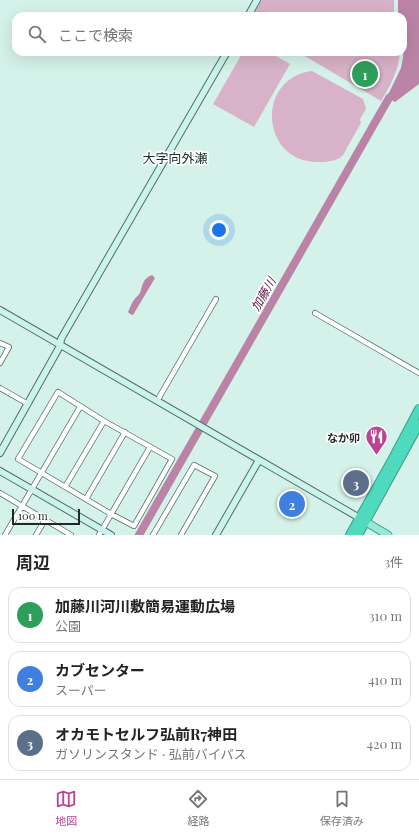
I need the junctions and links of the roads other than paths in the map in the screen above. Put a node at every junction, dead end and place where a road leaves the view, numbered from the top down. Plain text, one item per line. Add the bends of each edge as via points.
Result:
1 (257, 0) edge
2 (250, 12) edge
3 (225, 56) edge
4 (216, 299) dead end
5 (0, 310) edge
6 (315, 313) dead end
7 (0, 343) edge
8 (60, 346) junction
9 (0, 363) edge
10 (419, 373) edge
11 (0, 388) edge
12 (157, 402) junction
13 (28, 404) junction
14 (80, 406) junction
15 (419, 409) edge
16 (104, 421) junction
17 (419, 424) edge
18 (125, 432) junction
19 (150, 447) junction
20 (0, 453) edge
21 (259, 460) junction
22 (0, 471) edge
23 (41, 473) junction
24 (65, 487) junction
25 (32, 489) junction
26 (0, 493) edge
27 (86, 499) junction
28 (22, 505) junction
29 (111, 514) junction
30 (45, 520) junction
31 (363, 520) junction
32 (101, 532) edge
33 (68, 534) edge
34 (5, 535) edge
35 (36, 535) edge
36 (111, 535) edge
37 (153, 535) edge
38 (181, 535) edge
39 (216, 535) edge
40 (350, 535) edge
41 (358, 535) edge
42 (388, 535) edge

1 - 2 street
3 - 8 street via 61,339
4 - 12 street
5 - 8 street
6 - 10 street
7 - 9 street via 8,347
8 - 12 street
8 - 13 street
11 - 13 street
12 - 21 street
13 - 20 street
14 - 16 street
14 - 23 street
14 - 23 street via 58,392 18,459
15 - 31 highway
16 - 18 street
16 - 24 street
17 - 31 highway
18 - 19 street
18 - 27 street
19 - 29 street
19 - 29 street via 172,459 134,526
21 - 31 street
21 - 39 street
22 - 25 street
23 - 24 street
23 - 25 street
24 - 27 street
25 - 28 street
25 - 32 street
26 - 28 street
27 - 29 street
28 - 30 street
28 - 34 street
29 - 32 street
30 - 33 street
30 - 35 street
31 - 40 highway
31 - 41 highway
31 - 42 main road
32 - 36 street
37 - 38 street via 194,465 215,476

